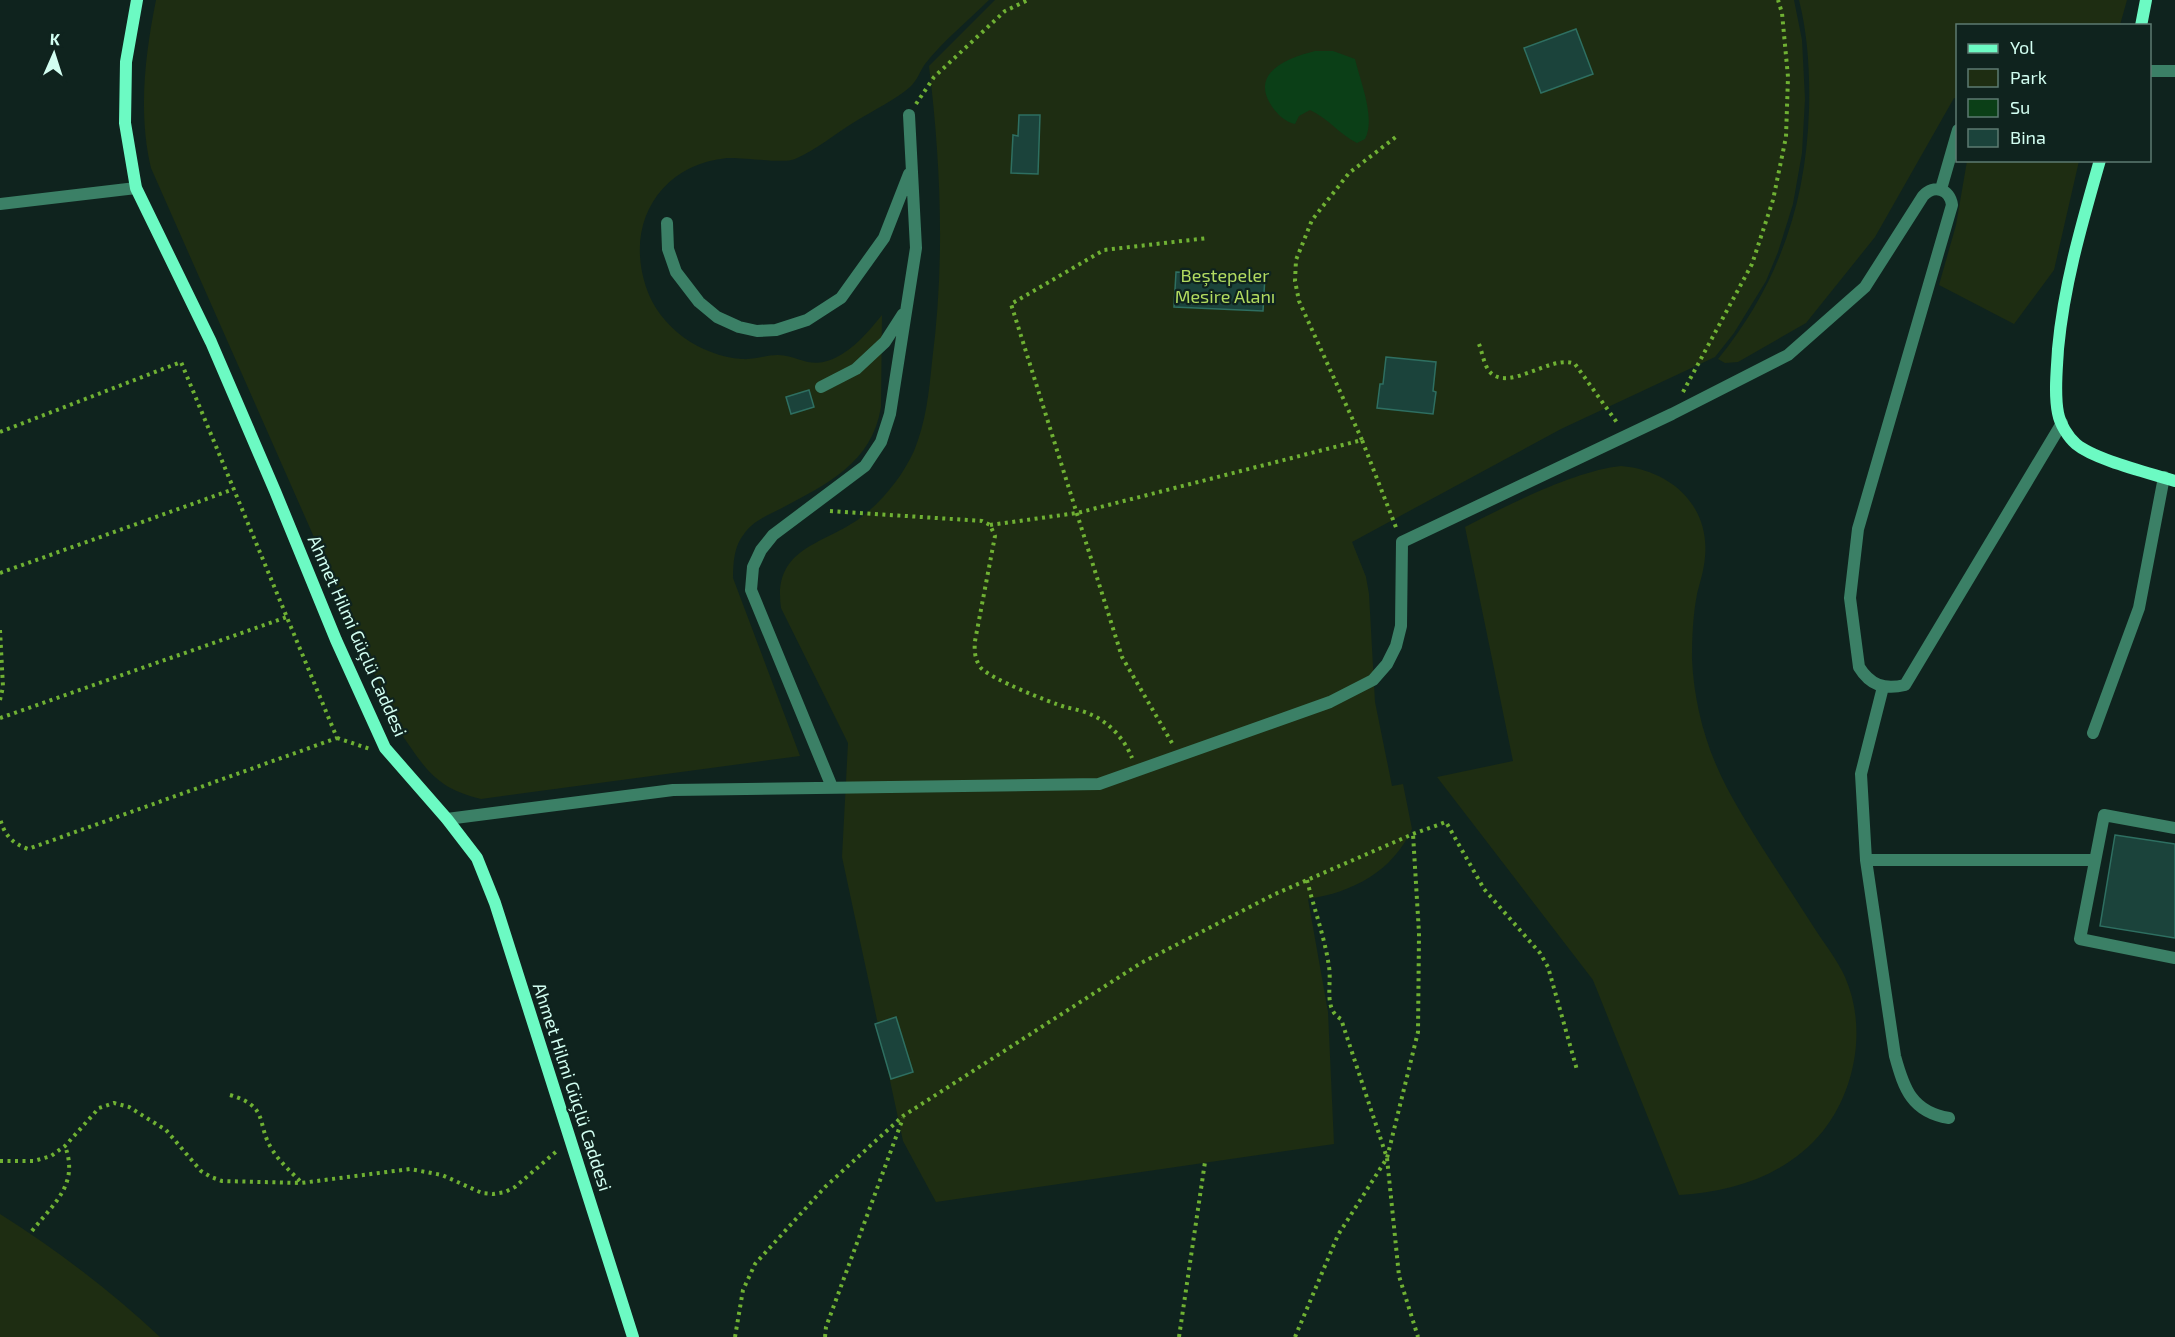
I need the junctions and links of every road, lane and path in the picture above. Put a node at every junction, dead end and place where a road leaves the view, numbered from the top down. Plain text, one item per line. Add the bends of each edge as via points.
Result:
1 (137, 0) edge
2 (1028, 0) edge
3 (1778, 0) edge
4 (2146, 0) edge
5 (2141, 24) edge
6 (2151, 71) edge
7 (2175, 71) edge
8 (909, 115) joint
9 (1396, 136) dead end
10 (1956, 137) edge
11 (2099, 162) edge
12 (911, 169) junction
13 (136, 189) junction
14 (1941, 189) junction
15 (0, 204) edge
16 (667, 223) dead end
17 (1208, 238) dead end
18 (906, 308) junction
19 (1479, 344) dead end
20 (821, 387) dead end
21 (1672, 414) junction
22 (2062, 423) junction
23 (0, 432) edge
24 (1626, 436) junction
25 (1362, 440) junction
26 (2169, 479) edge
27 (234, 489) junction
28 (806, 510) junction
29 (1077, 513) junction
30 (990, 525) junction
31 (1402, 542) junction
32 (0, 573) edge
33 (287, 616) junction
34 (0, 630) edge
35 (1883, 687) junction
36 (0, 700) edge
37 (0, 718) edge
38 (2093, 733) dead end
39 (337, 738) junction
40 (1179, 755) junction
41 (393, 758) junction
42 (1137, 770) junction
43 (832, 787) junction
44 (0, 818) edge
45 (447, 819) junction
46 (2175, 828) edge
47 (1413, 834) junction
48 (1866, 860) junction
49 (2095, 860) junction
50 (1307, 880) junction
51 (2175, 958) edge
52 (1577, 1071) dead end
53 (230, 1095) dead end
54 (903, 1116) junction
55 (1949, 1118) dead end
56 (570, 1140) junction
57 (65, 1146) junction
58 (1387, 1158) junction
59 (0, 1161) edge
60 (1205, 1162) dead end
61 (301, 1183) junction
62 (33, 1231) dead end
63 (633, 1337) edge
64 (735, 1337) edge
65 (825, 1337) edge
66 (1179, 1337) edge
67 (1295, 1337) edge
68 (1418, 1337) edge

1 - 13 street, Ahmet Hilmi Güçlü Caddesi via 126,62 125,123
2 - 8 path via 1005,11 934,77
3 - 21 path via 1788,77 1786,137 1773,200 1752,264
4 - 5 street
6 - 7 street
8 - 12 street
9 - 25 path via 1349,173 1312,220 1296,260 1299,301
10 - 14 street
11 - 22 street via 2062,314 2056,371
12 - 16 street via 884,238 841,298 807,320 776,330 739,327 717,317 699,302 676,272 668,249
12 - 18 street via 915,249
13 - 15 street
13 - 41 street, Ahmet Hilmi Güçlü Caddesi via 212,342 336,640
14 - 21 street via 1931,189 1923,196 1865,287 1788,355
14 - 35 street via 1952,205 1858,529 1850,598 1859,667 1864,676
17 - 29 path via 1104,250 1011,303
18 - 20 street via 885,342 864,362
18 - 28 street via 890,414 881,442 865,466
19 - 24 path via 1490,372 1500,378 1564,362 1575,364
21 - 24 street
22 - 26 street via 2075,443 2089,453
22 - 35 street via 1905,685
23 - 27 path via 181,362
24 - 31 street
25 - 29 path
25 - 31 path
26 - 38 street via 2139,608
27 - 32 path
27 - 33 path
28 - 30 path via 982,521
28 - 43 street via 773,535 761,550 753,567 751,590
29 - 30 path
29 - 40 path via 1122,657
30 - 42 path via 995,536 974,651 981,667 1063,706 1092,714 1116,732
31 - 40 street via 1401,626 1387,664 1372,680 1330,702
33 - 37 path
33 - 39 path
34 - 36 path
35 - 48 street via 1861,774
39 - 41 path
39 - 44 path via 28,849 8,838
40 - 42 street
41 - 45 street, Ahmet Hilmi Güçlü Caddesi
42 - 43 street via 1099,784
43 - 45 street via 673,790
45 - 56 street, Ahmet Hilmi Güçlü Caddesi via 477,858 495,903
46 - 49 street via 2104,815
47 - 50 path
47 - 52 path via 1446,822 1484,889 1540,952 1548,967
47 - 58 path via 1419,933 1418,1032
48 - 49 street
48 - 55 street via 1901,1079 1912,1100 1923,1109
49 - 51 street via 2080,939
50 - 54 path via 1141,963
50 - 58 path via 1329,967 1330,1007 1341,1019
53 - 61 path via 251,1104 259,1113 272,1150
54 - 64 path via 825,1187 755,1264 743,1290
54 - 65 path
56 - 61 path via 515,1187 493,1194 442,1175 410,1169
56 - 63 street, Ahmet Hilmi Güçlü Caddesi
57 - 59 path via 34,1161
57 - 61 path via 99,1108 122,1103 166,1130 211,1178
57 - 62 path via 70,1173 67,1187
58 - 67 path via 1338,1235
58 - 68 path via 1399,1276
60 - 66 path

